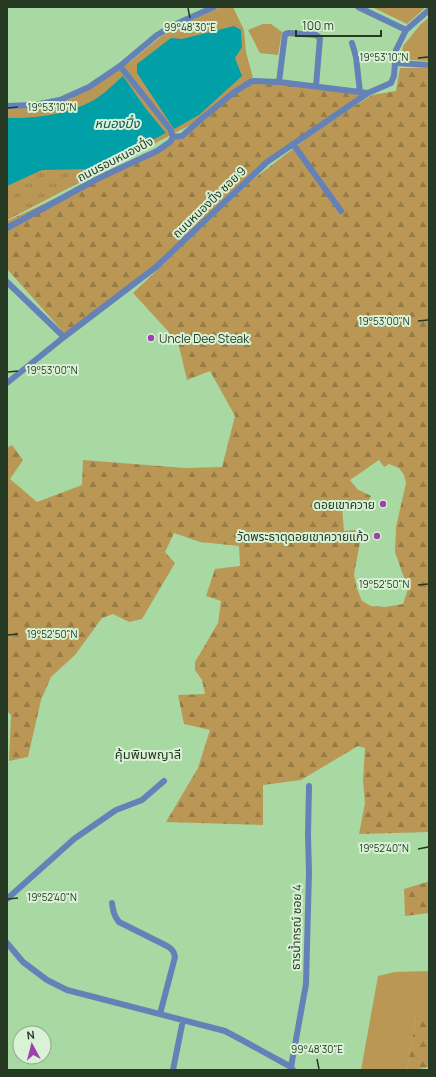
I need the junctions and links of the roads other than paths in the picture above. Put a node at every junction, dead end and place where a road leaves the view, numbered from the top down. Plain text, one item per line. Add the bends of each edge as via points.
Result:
1 (214, 7) edge
2 (358, 7) edge
3 (429, 10) edge
4 (406, 30) junction
5 (352, 42) dead end
6 (395, 63) junction
7 (429, 65) edge
8 (120, 66) junction
9 (279, 82) junction
10 (316, 86) junction
11 (360, 92) junction
12 (368, 93) junction
13 (7, 106) edge
14 (173, 137) junction
15 (293, 144) junction
16 (341, 211) dead end
17 (7, 228) edge
18 (7, 282) edge
19 (64, 337) junction
20 (7, 383) edge
21 (164, 780) dead end
22 (309, 786) dead end
23 (7, 899) edge
24 (112, 903) dead end
25 (7, 943) edge
26 (160, 1014) junction
27 (183, 1020) junction
28 (292, 1068) edge
29 (173, 1070) edge

1 - 8 street via 157,35
2 - 4 street
3 - 4 street
4 - 6 street, ถนนหนองปึ๋ง ซอย 9 via 396,50
5 - 11 street
6 - 7 street
6 - 12 street, ถนนหนองปึ๋ง ซอย 9 via 391,83
8 - 13 street via 89,87 60,100 34,105
8 - 14 street via 170,129
9 - 10 street, ถนนรอบหนองปึ๋ง
9 - 10 street via 285,34 288,32 316,35 320,38
9 - 14 street, ถนนรอบหนองปึ๋ง via 250,82 182,136
10 - 11 street, ถนนรอบหนองปึ๋ง
11 - 12 street, ถนนรอบหนองปึ๋ง
12 - 15 street, ถนนหนองปึ๋ง ซอย 9
14 - 17 street, ถนนรอบหนองปึ๋ง via 157,151
15 - 16 street
15 - 19 street, ถนนหนองปึ๋ง ซอย 9 via 267,162 156,267
18 - 19 street
19 - 20 street, ถนนหนองปึ๋ง ซอย 9
21 - 23 street via 142,800 116,810 74,839
22 - 28 street, ธารน้ำกรณ์ ซอย 4 via 306,984
24 - 26 street via 113,913 119,922 175,952
25 - 26 street via 23,962 47,980 67,990
26 - 27 street
27 - 28 street via 225,1032
27 - 29 street

